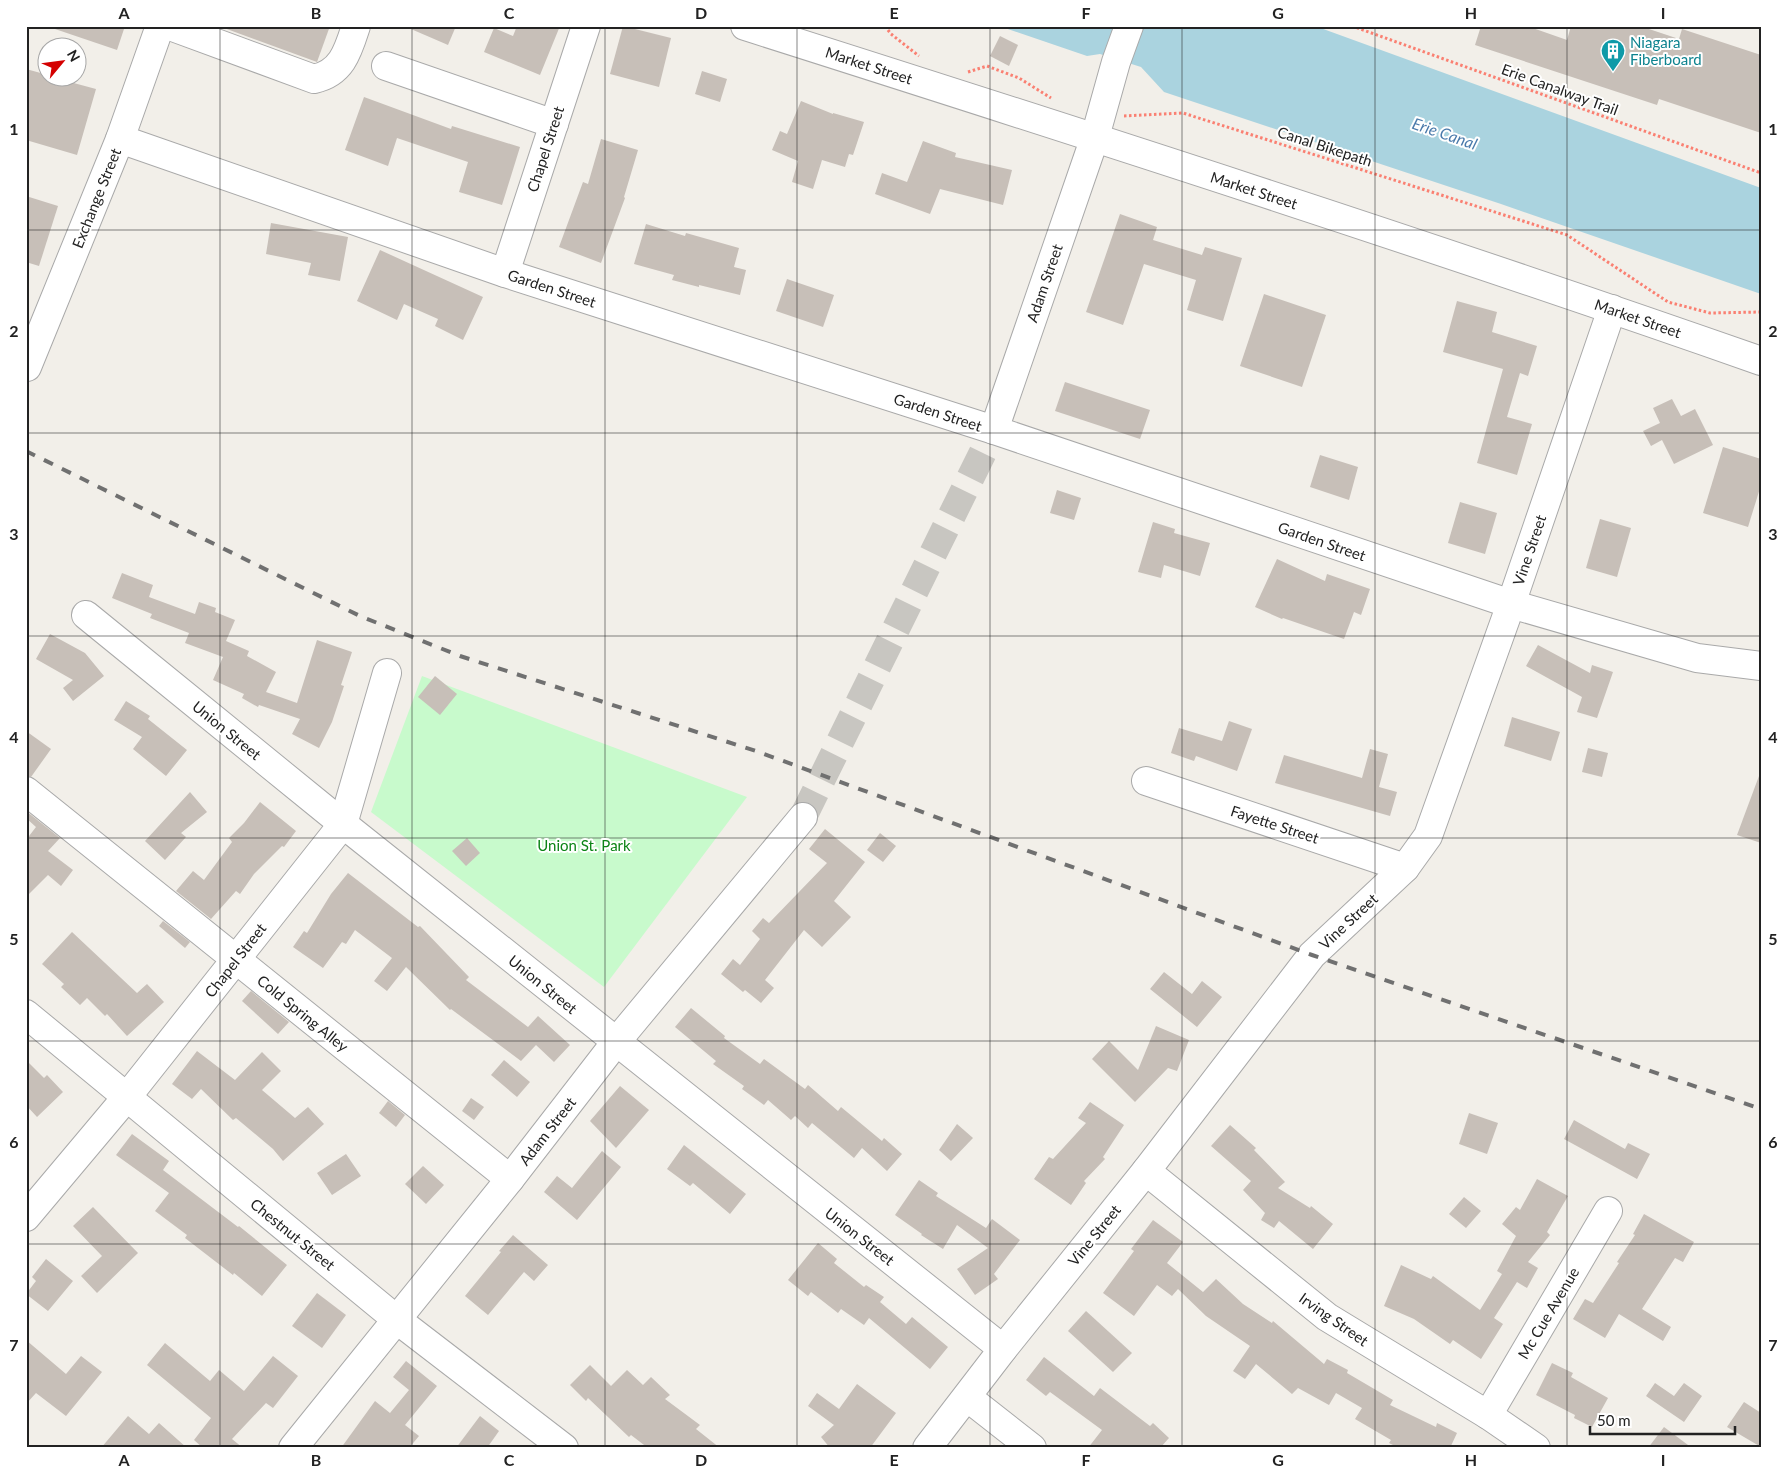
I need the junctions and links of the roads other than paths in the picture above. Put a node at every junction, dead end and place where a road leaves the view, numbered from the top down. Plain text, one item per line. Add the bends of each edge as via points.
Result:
1 (160, 26) edge
2 (170, 26) edge
3 (356, 26) edge
4 (586, 26) edge
5 (745, 26) edge
6 (1129, 26) edge
7 (386, 66) dead end
8 (554, 124) junction
9 (1099, 125) junction
10 (120, 139) junction
11 (505, 272) junction
12 (1612, 309) junction
13 (1761, 361) edge
14 (26, 367) edge
15 (994, 430) junction
16 (1511, 604) junction
17 (86, 615) dead end
18 (1761, 666) edge
19 (387, 673) dead end
20 (1146, 781) dead end
21 (26, 791) edge
22 (803, 817) tunnel mouth
23 (342, 824) junction
24 (1405, 868) junction
25 (236, 959) junction
26 (26, 1014) edge
27 (616, 1042) junction
28 (126, 1098) junction
29 (1146, 1171) junction
30 (510, 1179) junction
31 (1608, 1212) dead end
32 (26, 1217) edge
33 (396, 1319) junction
34 (1002, 1350) junction
35 (967, 1397) junction
36 (1488, 1415) junction
37 (534, 1439) edge
38 (292, 1448) edge
39 (564, 1448) edge
40 (927, 1448) edge
41 (1032, 1448) edge
42 (1536, 1448) edge

1 - 10 street, Exchange Street
2 - 3 street via 314,79 334,71 347,52
4 - 8 street, Chapel Street
5 - 9 street, Market Street
6 - 9 street, Adam Street
7 - 8 street
8 - 11 street, Chapel Street
9 - 12 street, Market Street
9 - 15 street, Adam Street
10 - 11 street, Garden Street
10 - 14 street, Exchange Street
11 - 15 street, Garden Street
12 - 13 street, Market Street
12 - 16 street, Vine Street
15 - 16 street, Garden Street
16 - 18 street, Garden Street via 1697,658
16 - 24 street, Vine Street via 1428,836
17 - 23 street, Union Street
19 - 23 street, Chapel Street
20 - 24 street, Fayette Street
21 - 25 street, Cold Spring Alley
22 - 27 street, Adam Street
23 - 25 street, Chapel Street
23 - 27 street, Union Street
24 - 29 street, Vine Street via 1312,955
25 - 28 street, Chapel Street
25 - 30 street, Cold Spring Alley
26 - 28 street, Chestnut Street
27 - 30 street, Adam Street
27 - 34 street, Union Street
28 - 32 street, Chapel Street
28 - 33 street, Chestnut Street
29 - 34 street, Vine Street
29 - 36 street, Irving Street via 1327,1317
30 - 33 street, Adam Street
31 - 36 street, Mc Cue Avenue
33 - 37 street, Chestnut Street
33 - 38 street, Adam Street
34 - 35 street, Vine Street
35 - 40 street, Vine Street
35 - 41 street
36 - 42 street, Irving Street
37 - 39 street, Chestnut Street

